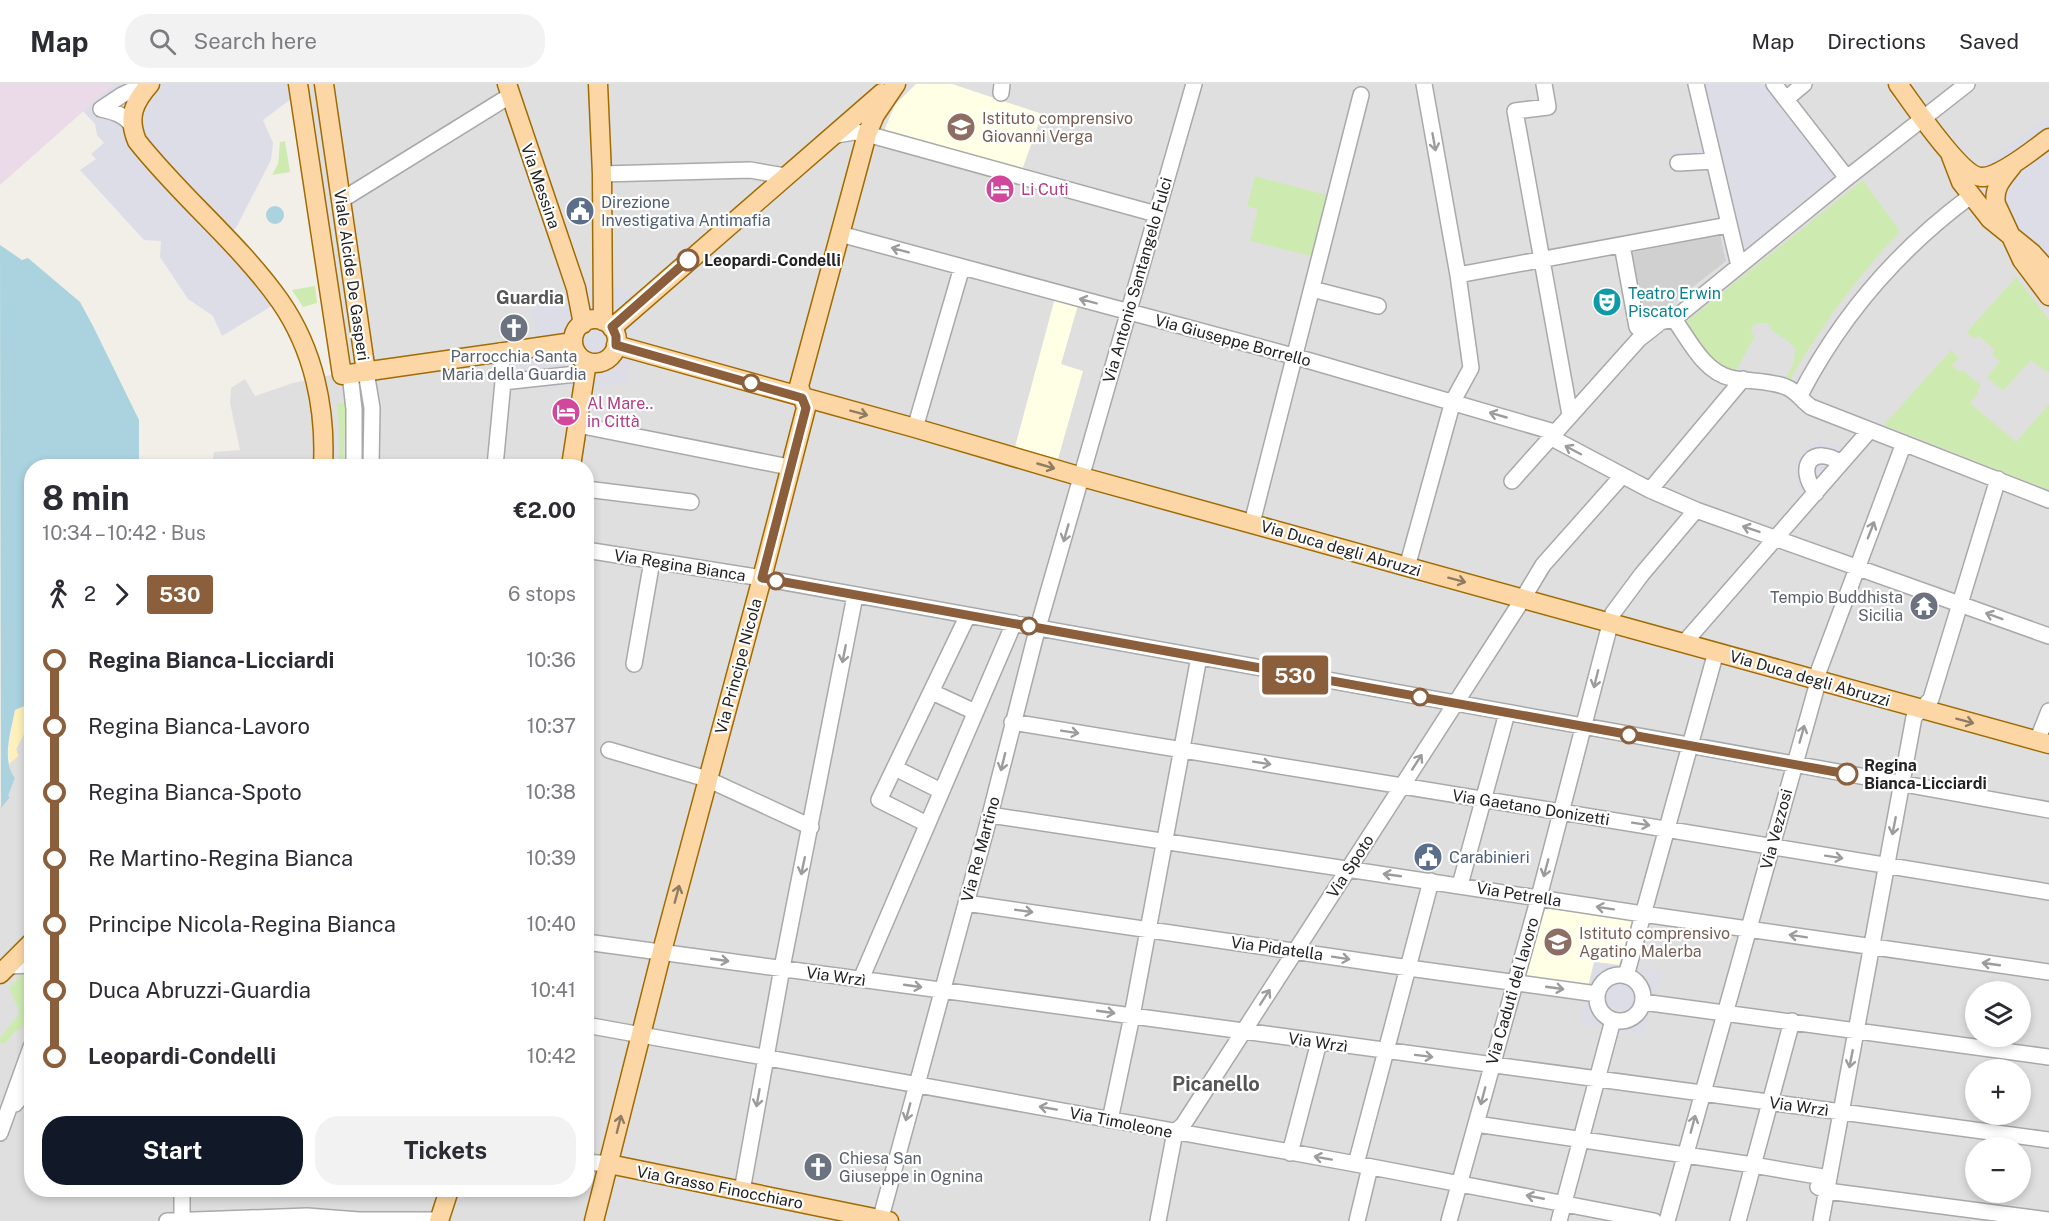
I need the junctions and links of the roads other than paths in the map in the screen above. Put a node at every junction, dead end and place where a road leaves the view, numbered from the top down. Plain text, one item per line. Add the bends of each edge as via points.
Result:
1 (148, 84) edge
2 (324, 84) edge
3 (597, 84) edge
4 (894, 84) edge
5 (1194, 84) edge
6 (1424, 84) edge
7 (1544, 84) edge
8 (1695, 84) edge
9 (1774, 84) edge
10 (1898, 84) edge
11 (1967, 84) edge
12 (299, 88) edge
13 (509, 90) edge
14 (1794, 92) edge
15 (1361, 95) dead end
16 (1923, 118) junction
17 (131, 124) junction
18 (867, 134) junction
19 (831, 136) junction
20 (2046, 146) edge
21 (1951, 154) junction
22 (1714, 161) junction
23 (1677, 163) dead end
24 (2014, 164) junction
25 (602, 174) junction
26 (785, 176) junction
27 (1846, 178) junction
28 (1966, 188) junction
29 (341, 203) junction
30 (317, 210) junction
31 (1156, 214) junction
32 (1724, 226) junction
33 (840, 234) junction
34 (2011, 236) junction
35 (1622, 245) junction
36 (1542, 261) junction
37 (1739, 266) junction
38 (962, 267) junction
39 (2049, 272) edge
40 (1458, 275) junction
41 (1312, 289) junction
42 (2049, 296) edge
43 (1378, 306) dead end
44 (1128, 312) junction
45 (1668, 320) junction
46 (583, 324) junction
47 (610, 331) junction
48 (573, 342) junction
49 (496, 352) junction
50 (1293, 356) junction
51 (352, 374) junction
52 (586, 374) junction
53 (1743, 379) junction
54 (503, 385) junction
55 (1800, 395) junction
56 (802, 398) junction
57 (1453, 401) junction
58 (1570, 416) junction
59 (578, 425) junction
60 (915, 428) junction
61 (1870, 430) junction
62 (1552, 435) junction
63 (1904, 443) junction
64 (323, 459) edge
65 (354, 459) edge
66 (371, 459) edge
67 (496, 459) edge
68 (572, 459) edge
69 (1845, 459) junction
70 (789, 467) junction
71 (1622, 476) junction
72 (1082, 477) junction
73 (1998, 479) junction
74 (1512, 481) dead end
75 (1819, 488) junction
76 (594, 490) edge
77 (1650, 490) junction
78 (2049, 500) edge
79 (691, 502) dead end
80 (1696, 510) junction
81 (1252, 523) junction
82 (1776, 538) junction
83 (594, 551) edge
84 (652, 561) junction
85 (1407, 567) junction
86 (1857, 567) junction
87 (762, 578) junction
88 (855, 596) junction
89 (1524, 598) junction
90 (1960, 604) junction
91 (968, 615) junction
92 (1611, 622) junction
93 (1014, 623) junction
94 (1038, 628) junction
95 (2049, 636) edge
96 (1684, 643) junction
97 (1716, 652) junction
98 (1198, 657) junction
99 (634, 664) dead end
100 (1817, 680) junction
101 (932, 692) junction
102 (1454, 704) junction
103 (1922, 709) junction
104 (2049, 711) edge
105 (975, 712) junction
106 (1507, 713) junction
107 (1012, 722) junction
108 (1584, 727) junction
109 (2043, 743) edge
110 (1689, 745) junction
111 (609, 750) dead end
112 (1181, 750) junction
113 (1793, 764) junction
114 (895, 768) junction
115 (707, 779) junction
116 (1902, 784) junction
117 (1401, 786) junction
118 (942, 791) junction
119 (1484, 799) junction
120 (2049, 810) edge
121 (1561, 812) junction
122 (990, 815) junction
123 (927, 824) junction
124 (811, 827) junction
125 (1667, 828) junction
126 (1164, 840) junction
127 (1771, 847) junction
128 (1887, 865) junction
129 (1349, 869) junction
130 (1431, 881) junction
131 (1460, 885) junction
132 (2049, 892) edge
133 (1539, 897) junction
134 (966, 903) junction
135 (1643, 914) junction
136 (1748, 928) junction
137 (1148, 929) junction
138 (594, 943) edge
139 (1872, 947) junction
140 (24, 950) edge
141 (662, 951) junction
142 (1295, 951) junction
143 (24, 966) edge
144 (782, 968) junction
145 (1409, 968) junction
146 (4, 970) edge
147 (1628, 971) junction
148 (2049, 972) edge
149 (861, 979) junction
150 (1514, 983) junction
151 (942, 990) junction
152 (1592, 994) junction
153 (1648, 1002) junction
154 (1724, 1012) junction
155 (1132, 1016) junction
156 (1792, 1022) junction
157 (1612, 1025) junction
158 (594, 1027) edge
159 (1857, 1030) junction
160 (1243, 1032) junction
161 (642, 1036) junction
162 (1319, 1042) junction
163 (1386, 1051) junction
164 (2049, 1057) edge
165 (766, 1058) junction
166 (1492, 1064) junction
167 (24, 1067) edge
168 (1598, 1078) junction
169 (916, 1084) junction
170 (24, 1093) edge
171 (1701, 1093) junction
172 (24, 1100) edge
173 (1770, 1102) junction
174 (16, 1103) junction
175 (1841, 1111) junction
176 (1110, 1120) junction
177 (1476, 1124) junction
178 (2, 1126) edge
179 (1175, 1132) junction
180 (1582, 1139) junction
181 (2049, 1140) edge
182 (1290, 1153) junction
183 (1684, 1154) junction
184 (594, 1163) edge
185 (609, 1164) junction
186 (1363, 1165) junction
187 (1753, 1165) junction
188 (1460, 1183) junction
189 (1828, 1185) junction
190 (742, 1191) junction
191 (182, 1197) edge
192 (447, 1197) edge
193 (1564, 1203) junction
194 (439, 1220) edge
195 (883, 1220) edge
196 (2049, 1220) edge
197 (167, 1221) edge
198 (182, 1221) edge
199 (594, 1221) edge
200 (1158, 1221) edge
201 (1357, 1221) edge
202 (1449, 1221) edge
203 (1559, 1221) edge
204 (1654, 1221) edge
205 (1667, 1221) edge
206 (1738, 1221) edge
207 (1821, 1221) edge

1 - 17 main road via 134,105
1 - 17 street via 101,109 118,113
2 - 29 main road, Viale Alcide De Gasperi
3 - 25 main road
4 - 18 main road, Via Principe Nicola
4 - 19 main road
5 - 31 street, Via Antonio Santangelo Fulci
6 -> 40 street
7 - 36 street via 1548,107 1515,111
8 - 22 street
9 - 14 street
10 - 16 main road
11 - 16 street
12 - 30 main road, Viale Alcide De Gasperi
13 - 29 street
13 - 46 main road, Via Messina via 576,288
14 - 27 street
15 - 41 street
16 - 21 main road
16 - 27 street
17 - 64 main road via 137,141 261,277 295,326 319,395
18 - 19 street
18 - 31 street
18 - 33 main road, Via Principe Nicola
19 - 26 main road
20 - 24 main road
21 - 24 main road via 1982,177
21 - 28 main road
22 - 23 street
22 - 32 street
24 - 34 main road via 1994,195
25 - 26 street via 750,170
25 - 47 main road via 603,285
26 - 47 main road
27 - 37 street
28 - 34 main road via 1990,219
28 - 55 street via 1863,298
29 - 30 main road
29 - 51 main road, Viale Alcide De Gasperi
30 - 51 main road, Viale Alcide De Gasperi
31 - 44 street, Via Antonio Santangelo Fulci
32 - 35 street
32 - 37 street
38 -> 33 street, Via Giuseppe Borrello
33 - 56 main road, Via Principe Nicola via 798,386
34 - 39 main road
34 - 42 main road via 2022,260
35 - 36 street
35 - 45 street via 1637,327
36 - 40 street
36 - 58 street
37 - 45 street
44 -> 38 street, Via Giuseppe Borrello
38 - 60 street
40 - 57 street via 1471,368
41 - 43 street
41 - 50 street
44 - 50 street, Via Giuseppe Borrello
44 - 72 street, Via Antonio Santangelo Fulci
45 - 53 street via 1711,367 1729,378
45 - 58 street via 1639,339
46 - 47 main road via 595,320
46 - 48 main road
47 - 52 main road via 613,353
47 - 56 main road, Via Duca degli Abruzzi via 634,350
48 - 49 main road
48 - 52 main road
49 - 51 main road
49 - 54 street
50 - 57 street, Via Giuseppe Borrello
50 - 81 street
51 - 65 street, Viale Alcide De Gasperi
51 - 66 street, Viale Alcide De Gasperi via 372,408
52 - 54 street
52 - 59 main road
53 - 55 street via 1786,386
53 - 77 street
54 - 67 street
55 - 61 street via 1812,407
56 -> 60 main road, Via Duca degli Abruzzi
56 - 70 main road, Via Principe Nicola via 806,408
62 -> 57 street, Via Giuseppe Borrello
57 - 85 street
58 - 62 street
59 - 68 main road
59 - 70 street
60 -> 72 main road, Via Duca degli Abruzzi
61 - 63 street
61 - 69 street
71 -> 62 street, Via Giuseppe Borrello
62 - 74 street
63 - 73 street
86 -> 63 street, Via Vezzosi
69 - 75 street
69 - 75 street via 1823,456 1809,461 1807,478
70 - 87 main road, Via Principe Nicola
71 - 77 street, Via Giuseppe Borrello
71 - 89 street, Via Spoto via 1543,565
72 - 81 main road, Via Duca degli Abruzzi
72 -> 94 street, Via Re Martino
73 - 78 street
73 - 90 street
75 - 82 street
76 - 79 street
77 - 80 street, Via Giuseppe Borrello
82 -> 80 street, Via Giuseppe Borrello
80 - 92 street, Via Caduti del lavoro via 1613,613
81 - 85 main road, Via Duca degli Abruzzi
82 - 86 street, Via Giuseppe Borrello
82 - 96 street
83 - 84 street, Via Regina Bianca
84 - 87 street, Via Regina Bianca
84 - 99 street
85 -> 89 main road, Via Duca degli Abruzzi
86 - 90 street, Via Giuseppe Borrello
86 - 100 street, Via Vezzosi
87 - 88 street, Via Regina Bianca
87 - 115 main road, Via Principe Nicola
88 - 91 street, Via Regina Bianca
88 -> 124 street
89 - 92 main road, Via Duca degli Abruzzi
89 - 102 street, Via Spoto
95 -> 90 street, Via Giuseppe Borrello
90 - 103 street via 1931,699
91 - 93 street, Via Regina Bianca
91 - 101 street
92 - 96 main road, Via Duca degli Abruzzi
92 -> 108 street, Via Caduti del lavoro
93 - 94 street, Via Regina Bianca
93 - 105 street
94 - 98 street, Via Regina Bianca
94 - 107 street, Via Re Martino
96 - 97 main road, Via Duca degli Abruzzi
97 - 100 main road, Via Duca degli Abruzzi
97 - 110 street
98 - 102 street, Via Regina Bianca
98 - 112 street
100 - 103 main road, Via Duca degli Abruzzi
113 -> 100 street, Via Vezzosi
101 - 105 street
101 - 114 street
102 - 106 street, Via Regina Bianca
117 -> 102 street, Via Spoto
103 -> 109 main road, Via Duca degli Abruzzi
103 - 116 street via 1914,717
104 - 109 street
105 - 118 street
106 - 108 street, Via Regina Bianca
106 - 119 street
107 -> 112 street, Via Gaetano Donizetti
107 -> 122 street, Via Re Martino
108 - 110 street, Via Regina Bianca
108 - 121 street, Via Caduti del lavoro
110 - 113 street, Via Regina Bianca
110 - 125 street
111 - 115 street
112 -> 117 street, Via Gaetano Donizetti
112 - 126 street
113 - 116 street, Via Regina Bianca
113 - 127 street, Via Vezzosi
114 - 118 street
114 - 123 street via 879,800
115 - 124 street
141 -> 115 main road, Via Principe Nicola
116 - 120 street, Via Regina Bianca
116 -> 128 street
117 - 119 street, Via Gaetano Donizetti
117 - 129 street, Via Spoto
118 - 123 street
119 - 121 street, Via Gaetano Donizetti
119 - 131 street
121 -> 125 street, Via Gaetano Donizetti
121 -> 133 street, Via Caduti del lavoro
122 - 126 street, Via Petrella
122 - 134 street, Via Re Martino
123 - 149 street
124 -> 144 street
125 - 127 street, Via Gaetano Donizetti
125 - 135 street
126 - 129 street, Via Petrella
126 - 137 street
127 -> 128 street, Via Gaetano Donizetti
127 - 136 street, Via Vezzosi
128 - 132 street, Via Gaetano Donizetti
128 - 139 street
130 -> 129 street, Via Petrella
129 - 142 street, Via Spoto
130 - 131 street, Via Petrella
130 - 145 street
131 - 133 street, Via Petrella
135 -> 133 street, Via Petrella
133 - 150 street, Via Caduti del lavoro
134 -> 137 street, Via Pidatella
134 - 151 street, Via Re Martino
135 - 136 street, Via Petrella
135 - 147 street
139 -> 136 street, Via Petrella
136 - 154 street, Via Vezzosi
137 - 142 street, Via Pidatella
137 - 155 street
138 - 141 street, Via Wrzì
148 -> 139 street, Via Petrella
139 - 159 street
140 - 146 main road
141 -> 144 street, Via Wrzì
141 - 161 main road, Via Principe Nicola
142 -> 145 street, Via Pidatella
160 -> 142 street, Via Spoto
143 - 146 street
144 - 149 street, Via Wrzì
144 - 165 street
145 - 150 street, Via Pidatella
145 - 163 street
147 - 152 street via 1605,980
147 - 153 street
149 -> 151 street, Via Wrzì
150 -> 152 street, Via Pidatella
150 - 166 street, Via Caduti del lavoro
151 -> 155 street, Via Wrzì
151 - 169 street, Via Re Martino
152 - 157 street
153 - 154 street
153 - 157 street via 1630,1019
154 - 156 street
154 - 171 street, Via Vezzosi
155 - 160 street, Via Wrzì
155 - 176 street
156 - 159 street
156 - 173 street
157 - 168 street
158 - 161 street, Via Timoleone
159 - 164 street
159 -> 175 street
160 - 162 street, Via Wrzì
160 - 179 street, Via Spoto
161 - 165 street, Via Timoleone
185 -> 161 main road, Via Principe Nicola
162 - 163 street, Via Wrzì
162 - 182 street
163 -> 166 street, Via Wrzì
163 - 186 street
165 - 169 street, Via Timoleone
165 -> 190 street
166 - 168 street, Via Wrzì
166 -> 177 street, Via Caduti del lavoro
167 - 178 street
168 - 171 street, Via Wrzì
168 - 180 street
176 -> 169 street, Via Timoleone
169 -> 195 street, Via Re Martino
170 - 174 street
171 - 173 street, Via Wrzì
183 -> 171 street, Via Vezzosi
172 - 174 street
173 - 175 street, Via Wrzì
173 - 187 street
174 - 178 street
175 - 181 street, Via Wrzì
175 - 189 street
176 - 179 street, Via Timoleone
177 - 180 street
177 - 188 street, Via Caduti del lavoro
179 - 182 street, Via Timoleone
179 - 200 street
180 - 183 street
180 - 193 street
186 -> 182 street, Via Timoleone
183 - 187 street
183 - 205 street, Via Vezzosi
184 - 185 street, Via Grasso Finocchiaro
185 - 190 main road, Via Grasso Finocchiaro
185 - 199 main road, Via Principe Nicola
186 - 188 street, Via Timoleone
186 - 201 street
187 - 189 street via 1811,1175
187 - 206 street
193 -> 188 street, Via Timoleone
188 - 202 street, Via Caduti del lavoro
189 - 196 street
189 - 207 street
190 - 195 main road, Via Grasso Finocchiaro
191 - 198 street
192 - 194 main road
193 - 203 street
193 - 204 street, Via Timoleone
194 - 198 street via 307,1216
197 - 198 street

